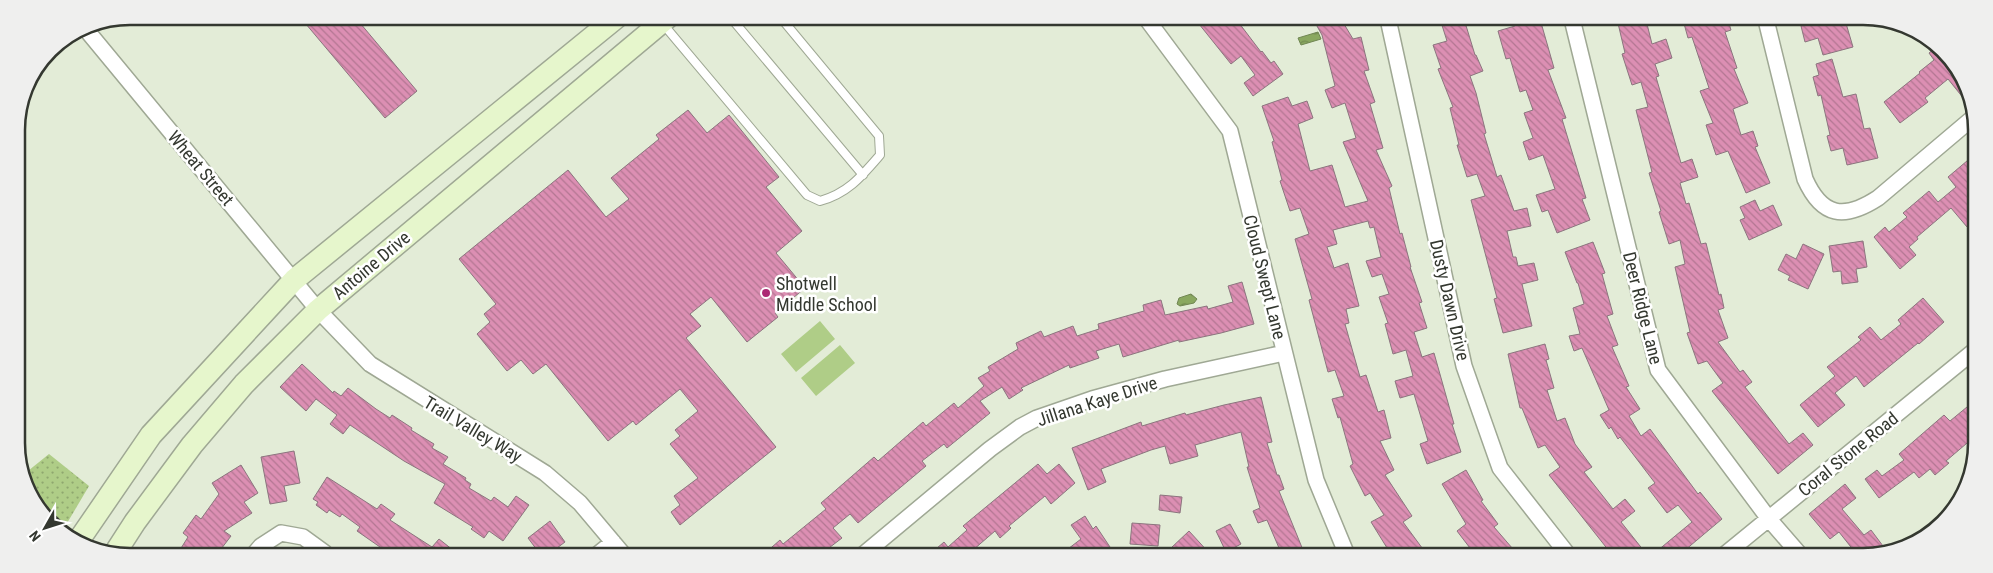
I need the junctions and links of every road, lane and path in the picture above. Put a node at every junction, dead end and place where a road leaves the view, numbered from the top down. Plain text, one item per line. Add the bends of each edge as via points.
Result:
1 (607, 25) edge
2 (656, 25) edge
3 (668, 25) edge
4 (737, 25) edge
5 (788, 25) edge
6 (1151, 25) edge
7 (1389, 25) edge
8 (1573, 25) edge
9 (1767, 25) edge
10 (89, 33) edge
11 (1967, 122) edge
12 (863, 175) junction
13 (294, 280) junction
14 (318, 310) junction
15 (1284, 353) junction
16 (1968, 356) edge
17 (1769, 519) junction
18 (82, 536) edge
19 (118, 547) edge
20 (259, 548) edge
21 (319, 548) edge
22 (618, 548) edge
23 (871, 548) edge
24 (1343, 548) edge
25 (1563, 548) edge
26 (1733, 548) edge
27 (1794, 548) edge

1 - 13 main road, Antoine Drive
2 - 14 main road, Antoine Drive
3 - 12 lane via 807,195 820,201 838,196
4 - 12 lane
5 - 12 lane via 879,136 880,155
6 - 15 street, Cloud Swept Lane via 1230,131
7 - 25 street, Dusty Dawn Drive via 1464,366 1500,468
8 - 17 street, Deer Ridge Lane via 1658,370
9 - 11 street via 1805,180 1813,196 1827,209 1840,212 1864,207
10 - 13 street, Wheat Street
13 - 14 street, Wheat Street
13 - 18 main road, Antoine Drive via 152,435
14 - 19 main road, Antoine Drive via 244,384 192,445
14 - 22 street, Trail Valley Way via 370,364 545,473 580,503
15 - 23 street, Jillana Kaye Drive via 1092,398 1037,418 998,443
15 - 24 street, Cloud Swept Lane via 1316,480
16 - 17 street, Coral Stone Road
17 - 26 street, Coral Stone Road
17 - 27 street, Deer Ridge Lane
20 - 21 street via 281,533 303,537

